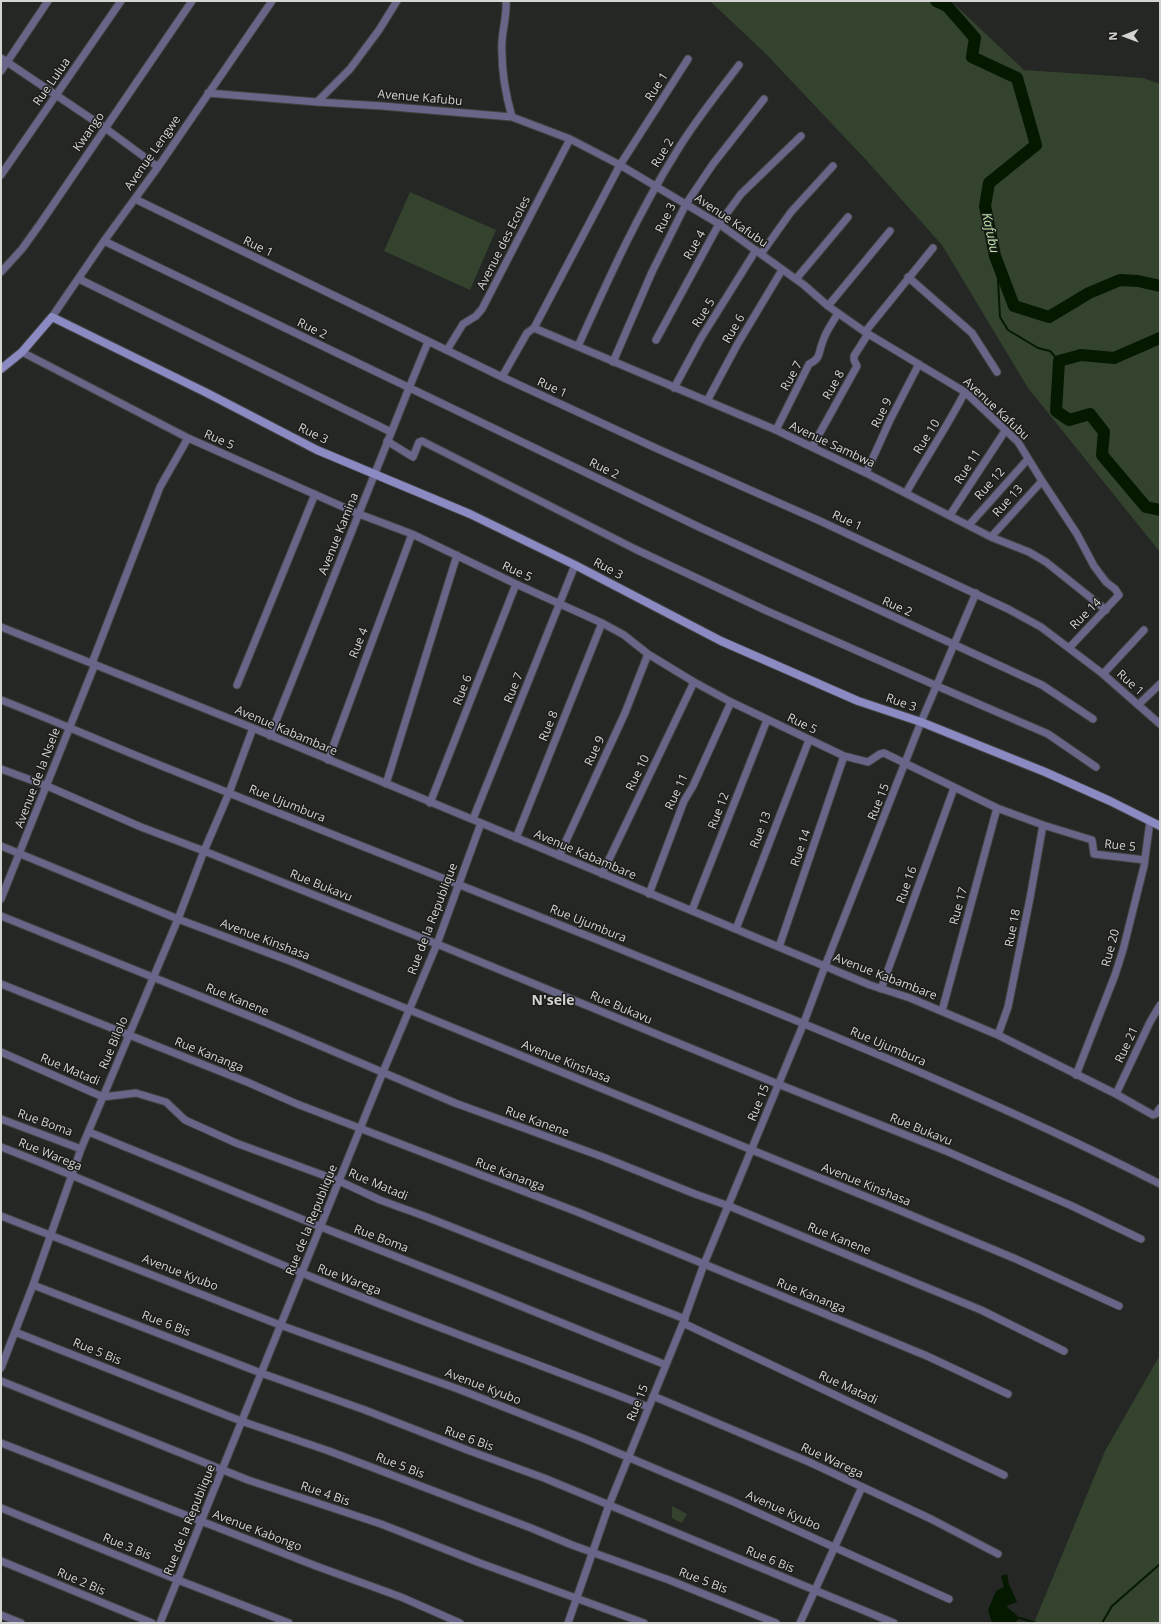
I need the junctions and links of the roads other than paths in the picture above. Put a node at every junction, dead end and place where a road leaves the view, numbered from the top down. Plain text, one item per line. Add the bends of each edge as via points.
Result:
1 (48, 1) edge
2 (121, 1) edge
3 (192, 1) edge
4 (272, 1) edge
5 (397, 1) edge
6 (506, 1) edge
7 (688, 59) dead end
8 (4, 60) edge
9 (739, 65) dead end
10 (1, 71) edge
11 (208, 93) junction
12 (56, 95) junction
13 (764, 99) dead end
14 (317, 102) junction
15 (512, 117) junction
16 (105, 128) junction
17 (800, 136) dead end
18 (570, 139) junction
19 (620, 165) junction
20 (833, 166) dead end
21 (158, 167) junction
22 (1, 175) edge
23 (655, 187) junction
24 (135, 199) junction
25 (686, 204) junction
26 (848, 217) dead end
27 (719, 224) junction
28 (890, 231) dead end
29 (104, 241) junction
30 (933, 248) dead end
31 (758, 252) junction
32 (782, 270) junction
33 (1, 272) edge
34 (908, 277) junction
35 (79, 279) junction
36 (796, 280) junction
37 (828, 306) junction
38 (838, 313) junction
39 (52, 317) junction
40 (534, 328) junction
41 (867, 333) junction
42 (656, 340) dead end
43 (428, 342) junction
44 (578, 346) junction
45 (446, 350) junction
46 (22, 352) junction
47 (613, 362) junction
48 (919, 364) junction
49 (1, 369) edge
50 (997, 372) dead end
51 (502, 377) junction
52 (409, 388) junction
53 (674, 388) junction
54 (965, 392) junction
55 (707, 402) junction
56 (776, 430) junction
57 (1005, 431) junction
58 (391, 432) junction
59 (188, 438) junction
60 (387, 441) junction
61 (812, 447) junction
62 (1028, 458) junction
63 (866, 473) junction
64 (374, 475) junction
65 (1042, 481) junction
66 (906, 493) junction
67 (315, 494) junction
68 (359, 514) junction
69 (950, 515) junction
70 (969, 525) junction
71 (412, 534) junction
72 (991, 537) junction
73 (457, 555) junction
74 (575, 565) junction
75 (516, 584) junction
76 (976, 593) junction
77 (1119, 595) joint
78 (560, 604) junction
79 (1106, 610) junction
80 (602, 623) junction
81 (1, 627) edge
82 (1144, 630) dead end
83 (954, 644) junction
84 (1068, 648) junction
85 (648, 654) junction
86 (93, 664) junction
87 (1103, 674) junction
88 (694, 682) junction
89 (1160, 684) edge
90 (237, 685) dead end
91 (937, 686) junction
92 (1, 700) edge
93 (731, 702) junction
94 (1138, 705) junction
95 (1093, 719) dead end
96 (767, 720) junction
97 (921, 722) junction
98 (1160, 724) edge
99 (70, 727) junction
100 (253, 728) junction
101 (270, 736) junction
102 (809, 740) junction
103 (844, 756) junction
104 (328, 760) junction
105 (906, 763) junction
106 (1096, 767) dead end
107 (1, 769) edge
108 (386, 784) junction
109 (47, 786) junction
110 (954, 788) junction
111 (229, 793) junction
112 (430, 803) junction
113 (997, 808) junction
114 (473, 819) junction
115 (1150, 821) junction
116 (480, 823) junction
117 (1042, 825) junction
118 (1160, 826) edge
119 (516, 838) junction
120 (1, 846) edge
121 (204, 851) junction
122 (20, 854) junction
123 (559, 856) junction
124 (1145, 860) junction
125 (602, 874) junction
126 (458, 884) junction
127 (649, 894) junction
128 (1, 899) edge
129 (692, 910) junction
130 (1, 916) edge
131 (178, 919) junction
132 (736, 929) junction
133 (437, 944) junction
134 (779, 947) junction
135 (825, 966) junction
136 (153, 978) junction
137 (1, 984) edge
138 (881, 989) junction
139 (1160, 1006) edge
140 (409, 1010) junction
141 (942, 1011) junction
142 (803, 1024) junction
143 (130, 1035) junction
144 (998, 1035) junction
145 (1, 1052) edge
146 (383, 1072) junction
147 (1076, 1075) junction
148 (778, 1084) junction
149 (1116, 1094) junction
150 (103, 1097) junction
151 (1160, 1108) edge
152 (1, 1119) edge
153 (361, 1128) junction
154 (89, 1132) junction
155 (1, 1147) edge
156 (81, 1149) junction
157 (751, 1150) junction
158 (71, 1174) junction
159 (340, 1181) junction
160 (1160, 1184) edge
161 (730, 1206) junction
162 (1, 1216) edge
163 (321, 1227) junction
164 (50, 1234) junction
165 (1141, 1239) dead end
166 (704, 1264) junction
167 (303, 1273) junction
168 (33, 1285) junction
169 (1119, 1306) dead end
170 (684, 1321) junction
171 (280, 1325) junction
172 (15, 1332) junction
173 (1064, 1351) dead end
174 (666, 1365) junction
175 (1, 1368) edge
176 (261, 1373) junction
177 (1, 1381) edge
178 (1008, 1394) dead end
179 (653, 1396) junction
180 (648, 1407) junction
181 (241, 1421) junction
182 (1, 1443) edge
183 (629, 1457) junction
184 (223, 1470) junction
185 (1004, 1474) dead end
186 (862, 1486) junction
187 (609, 1505) junction
188 (1, 1508) edge
189 (201, 1520) junction
190 (834, 1547) junction
191 (591, 1551) junction
192 (998, 1554) dead end
193 (1, 1561) edge
194 (178, 1580) junction
195 (815, 1590) junction
196 (576, 1598) junction
197 (949, 1599) dead end
198 (1, 1615) edge
199 (21, 1623) edge
200 (152, 1623) edge
201 (160, 1623) edge
202 (289, 1623) edge
203 (460, 1623) edge
204 (568, 1623) edge
205 (644, 1623) edge
206 (776, 1623) edge
207 (800, 1623) edge
208 (894, 1623) edge

1 - 8 street
2 - 12 street, Rue Lulua
3 - 16 street, Kwango
4 - 11 street, Avenue Lengwe
5 - 14 street via 350,70
6 - 15 street via 502,41 504,88
7 - 19 street, Rue 1
8 - 10 street
8 - 12 street
9 - 23 street, Rue 2 via 691,129
11 - 14 street, Avenue Kafubu
11 - 21 street, Avenue Lengwe
12 - 16 street
12 - 22 street, Rue Lulua
13 - 25 street, Rue 3 via 713,164
14 - 15 street, Avenue Kafubu
15 - 18 street, Avenue Kafubu
16 - 21 street
16 - 33 street, Kwango via 22,249
17 - 27 street, Rue 4 via 741,194
18 - 19 street, Avenue Kafubu
18 - 45 street, Avenue des Ecoles via 482,309 463,324
19 - 23 street, Avenue Kafubu
19 - 40 street, Rue 1
20 - 31 street, Rue 5
21 - 24 street, Avenue Lengwe
23 - 25 street, Avenue Kafubu
23 - 44 street, Rue 2
24 - 29 street, Avenue Lengwe
24 - 43 street, Rue 1
25 - 27 street, Avenue Kafubu
25 - 47 street, Rue 3 via 652,272
26 - 36 street
27 - 31 street, Avenue Kafubu
27 - 42 street, Rue 4
28 - 37 street
29 - 35 street, Avenue Lengwe
29 - 52 street, Rue 2
30 - 34 street, Rue 8
31 - 32 street, Avenue Kafubu
31 - 53 street, Rue 5 via 701,338
32 - 36 street, Avenue Kafubu
32 - 55 street, Rue 6 via 737,345
34 - 41 street, Rue 8
34 - 50 street via 972,333
35 - 39 street, Avenue Lengwe
35 - 58 street
36 - 37 street, Avenue Kafubu
37 - 38 street, Avenue Kafubu
38 - 41 street, Avenue Kafubu
38 - 56 street, Rue 7 via 822,342 817,360 809,364
39 - 46 street
39 - 64 street, Rue 3 via 317,450
40 - 44 street, Avenue Sambwa
40 - 51 street, Rue 1 via 527,333
41 - 48 street, Avenue Kafubu
41 - 61 street, Rue 8 via 854,356 857,366
43 - 45 street, Rue 1
43 - 52 street, Avenue Kamina
44 - 47 street, Avenue Sambwa
45 - 51 street, Rue 1
46 - 49 street
46 - 59 street, Rue 5
47 - 53 street, Avenue Sambwa
48 - 54 street, Avenue Kafubu
48 - 63 street, Rue 9
51 - 76 street, Rue 1
52 - 58 street, Avenue Kamina
52 - 83 street, Rue 2 via 714,534
53 - 55 street, Avenue Sambwa
54 - 57 street, Avenue Kafubu
54 - 66 street, Rue 10
55 - 56 street, Avenue Sambwa
56 - 61 street, Avenue Sambwa
57 - 62 street, Avenue Kafubu via 1018,442
57 - 69 street, Rue 11
58 - 60 street, Avenue Kamina
59 - 67 street, Rue 5
59 - 86 street, Avenue de la Nsele via 160,488
60 - 64 street, Avenue Kamina
60 - 91 street via 413,457 419,442 422,441 635,549 819,635
61 - 63 street, Avenue Sambwa
62 - 65 street, Avenue Kafubu
62 - 70 street, Rue 12
63 - 66 street, Avenue Sambwa
64 - 68 street, Avenue Kamina
64 - 74 street, Rue 3 via 470,514
65 - 72 street, Rue 13
65 - 77 street, Avenue Kafubu via 1077,534 1094,566
66 - 69 street, Avenue Sambwa
67 - 68 street, Rue 5
67 - 90 street
68 - 71 street, Rue 5
68 - 101 street, Avenue Kamina
69 - 70 street, Avenue Sambwa
70 - 72 street, Avenue Sambwa
71 - 73 street, Rue 5
71 - 104 street, Rue 4
72 - 79 street, Avenue Sambwa via 1029,552 1046,562
73 - 75 street, Rue 5
73 - 108 street
74 - 78 street, Rue 7
74 - 97 street, Rue 3 via 721,641 858,701
75 - 78 street, Rue 5
75 - 112 street, Rue 6
76 - 83 street, Rue 15
76 - 84 street, Rue 1 via 1041,627
77 - 79 street, Rue 14
78 - 80 street, Rue 5
78 - 114 street, Rue 7
79 - 84 street, Rue 14
80 - 85 street, Rue 5
80 - 119 street, Rue 8
81 - 86 street, Avenue Kabambare
82 - 87 street
83 - 91 street, Rue 15
83 - 95 street, Rue 2 via 1042,685
84 - 87 street, Rue 1
85 - 88 street, Rue 5
85 - 123 street, Rue 9 via 625,713
86 - 99 street, Avenue de la Nsele
86 - 100 street, Avenue Kabambare
87 - 94 street, Rue 1
88 - 93 street, Rue 5
88 - 125 street, Rue 10
89 - 94 street
91 - 97 street, Rue 15
91 - 106 street via 1048,734
92 - 99 street, Rue Ujumbura
93 - 96 street, Rue 5
93 - 127 street, Rue 11 via 684,801
94 - 98 street, Rue 1
96 - 102 street, Rue 5
96 - 129 street, Rue 12
97 - 105 street, Rue 15
97 - 115 street, Rue 3 via 1045,772
99 - 109 street, Avenue de la Nsele
99 - 111 street, Rue Ujumbura
100 - 101 street, Avenue Kabambare
100 - 111 street, Rue Bilolo
101 - 104 street, Avenue Kabambare
102 - 103 street, Rue 5
102 - 132 street, Rue 13
103 - 105 street, Rue 5 via 868,762 884,753
103 - 134 street, Rue 14
104 - 108 street, Avenue Kabambare
105 - 110 street, Rue 5
105 - 135 street, Rue 15
107 - 109 street, Rue Bukavu
108 - 112 street, Avenue Kabambare
109 - 121 street, Rue Bukavu
109 - 122 street, Avenue de la Nsele
110 - 113 street, Rue 5
110 - 138 street, Rue 16
111 - 121 street, Rue Bilolo
111 - 126 street, Rue Ujumbura
112 - 114 street, Avenue Kabambare
113 - 117 street, Rue 5
113 - 141 street, Rue 17
114 - 116 street, Avenue Kabambare
115 - 118 street, Rue 3
115 - 124 street, Rue 20
116 - 119 street, Avenue Kabambare
116 - 126 street, Rue de la Republique
117 - 124 street, Rue 5 via 1092,840 1094,854
117 - 144 street, Rue 18 via 1008,1007
119 - 123 street, Avenue Kabambare
120 - 122 street, Avenue Kinshasa
121 - 131 street, Rue Bilolo
121 - 133 street, Rue Bukavu
122 - 128 street, Avenue de la Nsele
122 - 131 street, Avenue Kinshasa
123 - 125 street, Avenue Kabambare
124 - 147 street, Rue 20 via 1115,975
125 - 127 street, Avenue Kabambare
126 - 133 street, Rue de la Republique
126 - 142 street, Rue Ujumbura
127 - 129 street, Avenue Kabambare
129 - 132 street, Avenue Kabambare
130 - 136 street, Rue Kanene
131 - 136 street, Rue Bilolo
131 - 140 street, Avenue Kinshasa
132 - 134 street, Avenue Kabambare
133 - 140 street, Rue de la Republique
133 - 148 street, Rue Bukavu
134 - 135 street, Avenue Kabambare
135 - 138 street, Avenue Kabambare
135 - 142 street, Rue 15
136 - 143 street, Rue Bilolo
136 - 146 street, Rue Kanene
137 - 143 street, Rue Kananga
138 - 141 street, Avenue Kabambare
139 - 149 street, Rue 21
140 - 146 street, Rue de la Republique
140 - 157 street, Avenue Kinshasa
141 - 144 street, Avenue Kabambare
142 - 148 street, Rue 15
142 - 160 street, Rue Ujumbura via 977,1097
143 - 150 street, Rue Bilolo
143 - 153 street, Rue Kananga
144 - 147 street, Avenue Kabambare
145 - 150 street, Rue Matadi
146 - 153 street, Rue de la Republique
146 - 161 street, Rue Kanene via 455,1103
147 - 149 street, Avenue Kabambare
148 - 157 street, Rue 15
148 - 165 street, Rue Bukavu via 946,1151
149 - 151 street, Avenue Kabambare via 1155,1115
150 - 154 street, Rue Bilolo
150 - 159 street, Rue Matadi via 136,1093 166,1102 185,1120 236,1144
152 - 156 street, Rue Boma
153 - 159 street, Rue de la Republique
153 - 166 street, Rue Kananga
154 - 156 street, Rue Bilolo
154 - 163 street, Rue Boma
155 - 158 street, Rue Warega
156 - 158 street, Rue Bilolo
157 - 161 street, Rue 15
157 - 169 street, Avenue Kinshasa via 1016,1259
158 - 164 street, Rue Bilolo
158 - 167 street, Rue Warega
159 - 163 street, Rue de la Republique
159 - 170 street, Rue Matadi via 380,1200
161 - 166 street, Rue 15
161 - 173 street, Rue Kanene via 981,1310
162 - 164 street, Avenue Kyubo
163 - 167 street, Rue de la Republique
163 - 174 street, Rue Boma
164 - 168 street, Rue Bilolo
164 - 171 street, Avenue Kyubo
166 - 170 street, Rue 15
166 - 178 street, Rue Kananga via 927,1356
167 - 171 street, Rue de la Republique
167 - 180 street, Rue Warega
168 - 172 street, Rue Bilolo
168 - 176 street, Rue 6 Bis
170 - 174 street, Rue 15
170 - 185 street, Rue Matadi
171 - 176 street, Rue de la Republique
171 - 183 street, Avenue Kyubo via 458,1389
172 - 175 street, Rue Bilolo
172 - 181 street, Rue 5 Bis
174 - 179 street, Rue 15
176 - 181 street, Rue de la Republique
176 - 187 street, Rue 6 Bis via 365,1410
177 - 184 street, Rue 4 Bis
179 - 180 street, Rue 15
179 - 186 street, Rue Warega
180 - 183 street, Rue 15
181 - 184 street, Rue de la Republique
181 - 191 street, Rue 5 Bis via 328,1451
182 - 189 street, Avenue Kabongo
183 - 187 street, Rue 15
183 - 190 street, Avenue Kyubo
184 - 189 street, Rue de la Republique
184 - 196 street, Rue 4 Bis via 381,1524
186 - 190 street
186 - 192 street, Rue Warega
187 - 191 street, Rue 15
187 - 195 street, Rue 6 Bis
188 - 194 street, Rue 3 Bis
189 - 194 street, Rue de la Republique
189 - 203 street, Avenue Kabongo via 401,1597
190 - 195 street
190 - 197 street, Avenue Kyubo
191 - 196 street, Rue 15
191 - 206 street, Rue 5 Bis
193 - 200 street, Rue 2 Bis
194 - 201 street, Rue de la Republique
194 - 202 street, Rue 3 Bis
195 - 207 street
195 - 208 street, Rue 6 Bis
196 - 204 street, Rue 15
196 - 205 street, Rue 4 Bis
198 - 199 street

